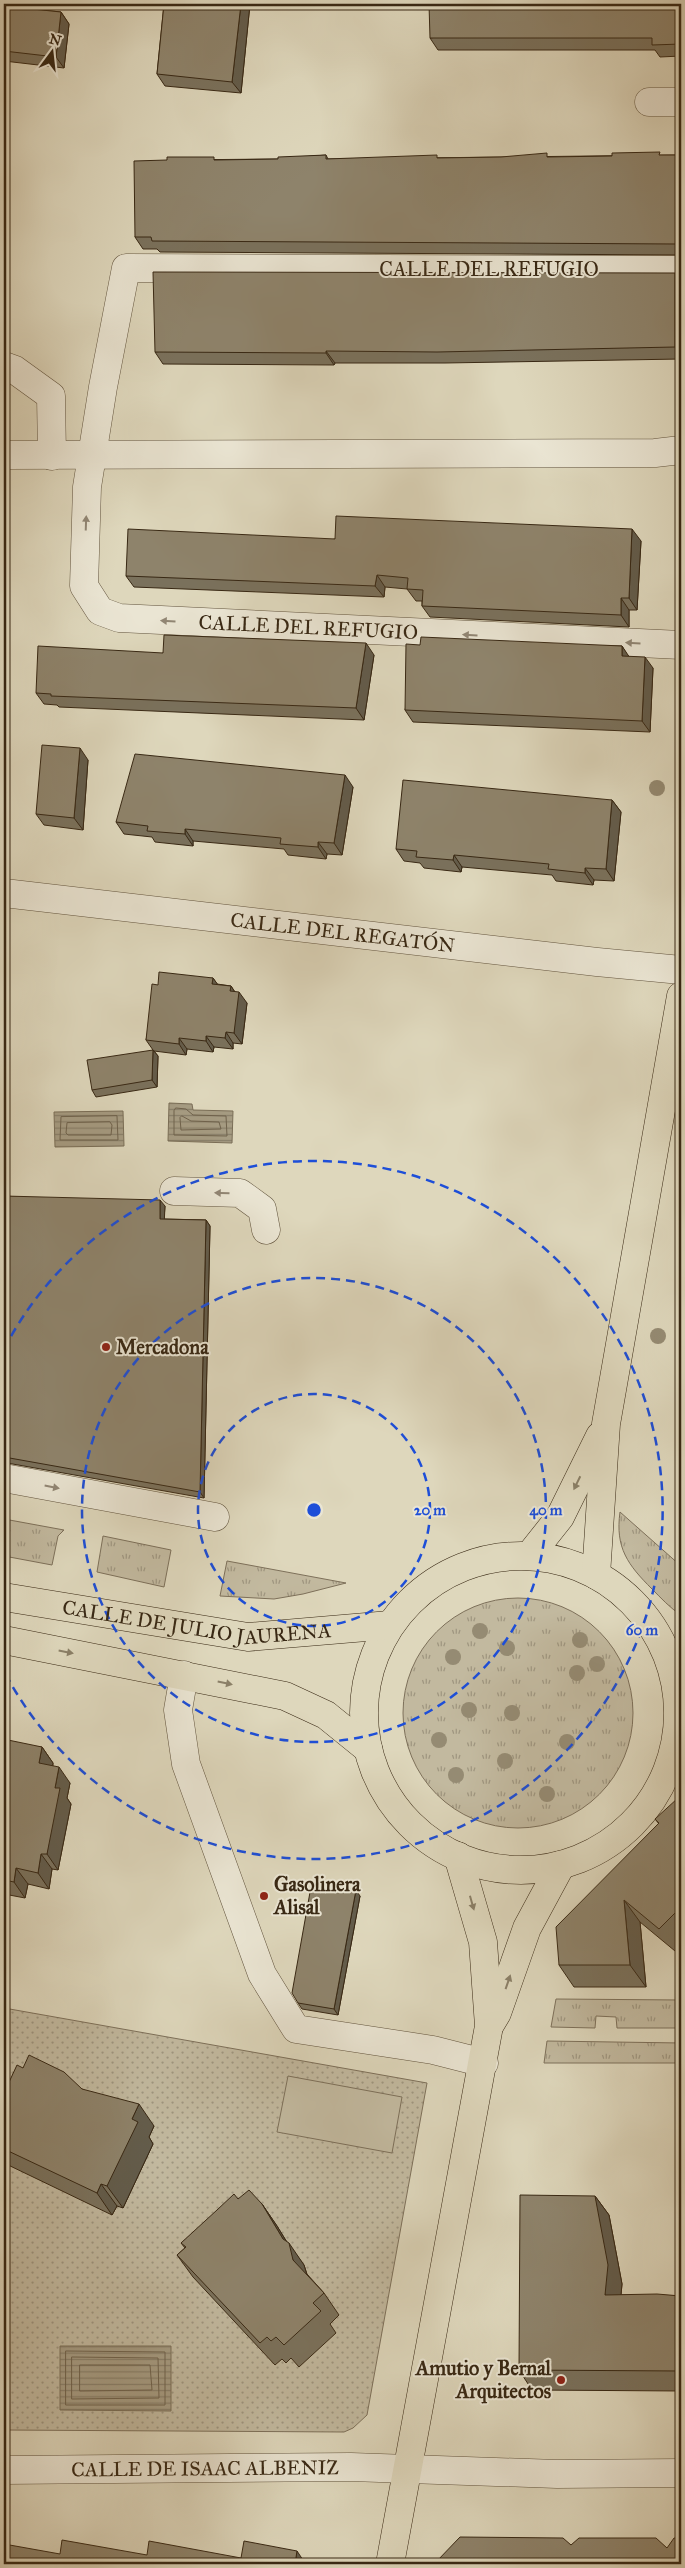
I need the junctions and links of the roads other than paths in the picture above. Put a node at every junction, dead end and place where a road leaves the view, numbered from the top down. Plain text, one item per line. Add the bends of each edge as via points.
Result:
1 (649, 102) dead end
2 (681, 102) edge
3 (681, 270) edge
4 (4, 366) edge
5 (681, 450) edge
6 (93, 454) junction
7 (4, 455) edge
8 (52, 456) junction
9 (681, 645) edge
10 (4, 893) edge
11 (681, 970) edge
12 (681, 996) edge
13 (174, 1191) dead end
14 (266, 1230) dead end
15 (606, 1424) junction
16 (4, 1478) edge
17 (215, 1517) dead end
18 (529, 1556) junction
19 (596, 1575) junction
20 (4, 1597) edge
21 (390, 1625) junction
22 (669, 1639) edge
23 (4, 1640) edge
24 (184, 1675) junction
25 (678, 1745) edge
26 (368, 1749) junction
27 (458, 1856) junction
28 (560, 1865) junction
29 (489, 2026) junction
30 (484, 2062) junction
31 (406, 2469) junction
32 (4, 2470) edge
33 (681, 2473) edge
34 (390, 2564) edge

1 - 2 street
3 - 6 street, CALLE DEL REFUGIO via 126,268 102,387
4 - 8 street via 50,396
5 - 6 street via 645,453
6 - 8 street
9 -> 6 street, CALLE DEL REFUGIO via 119,618 100,611 84,586 87,487
7 - 8 street
10 - 11 street, CALLE DEL REGATÓN
12 - 15 main road
14 -> 13 street via 262,1208 240,1193
15 -> 18 main road via 560,1518
15 - 19 main road
16 -> 17 street
18 - 19 main road via 568,1563
18 - 21 main road via 503,1556 451,1572 406,1604
19 - 22 main road via 631,1601
20 - 21 main road, CALLE DE JULIO JAURENA via 248,1636
21 - 26 main road via 379,1644 365,1685 364,1728
22 - 25 main road via 676,1689
23 -> 24 main road
24 -> 26 main road via 285,1696 326,1715
24 - 30 street via 178,1710 186,1764 262,1974 296,2029 433,2050
25 - 28 main road via 652,1800 634,1822 588,1855
26 - 27 main road via 375,1772 400,1814 430,1840
27 - 28 main road via 482,1865 508,1869
27 -> 29 main road via 483,1942
29 -> 28 main road via 498,2013 527,1928
29 - 30 main road
30 - 31 main road
31 - 32 street, CALLE DE ISAAC ALBENIZ
31 - 33 street, CALLE DE ISAAC ALBENIZ via 557,2474
31 - 34 main road

